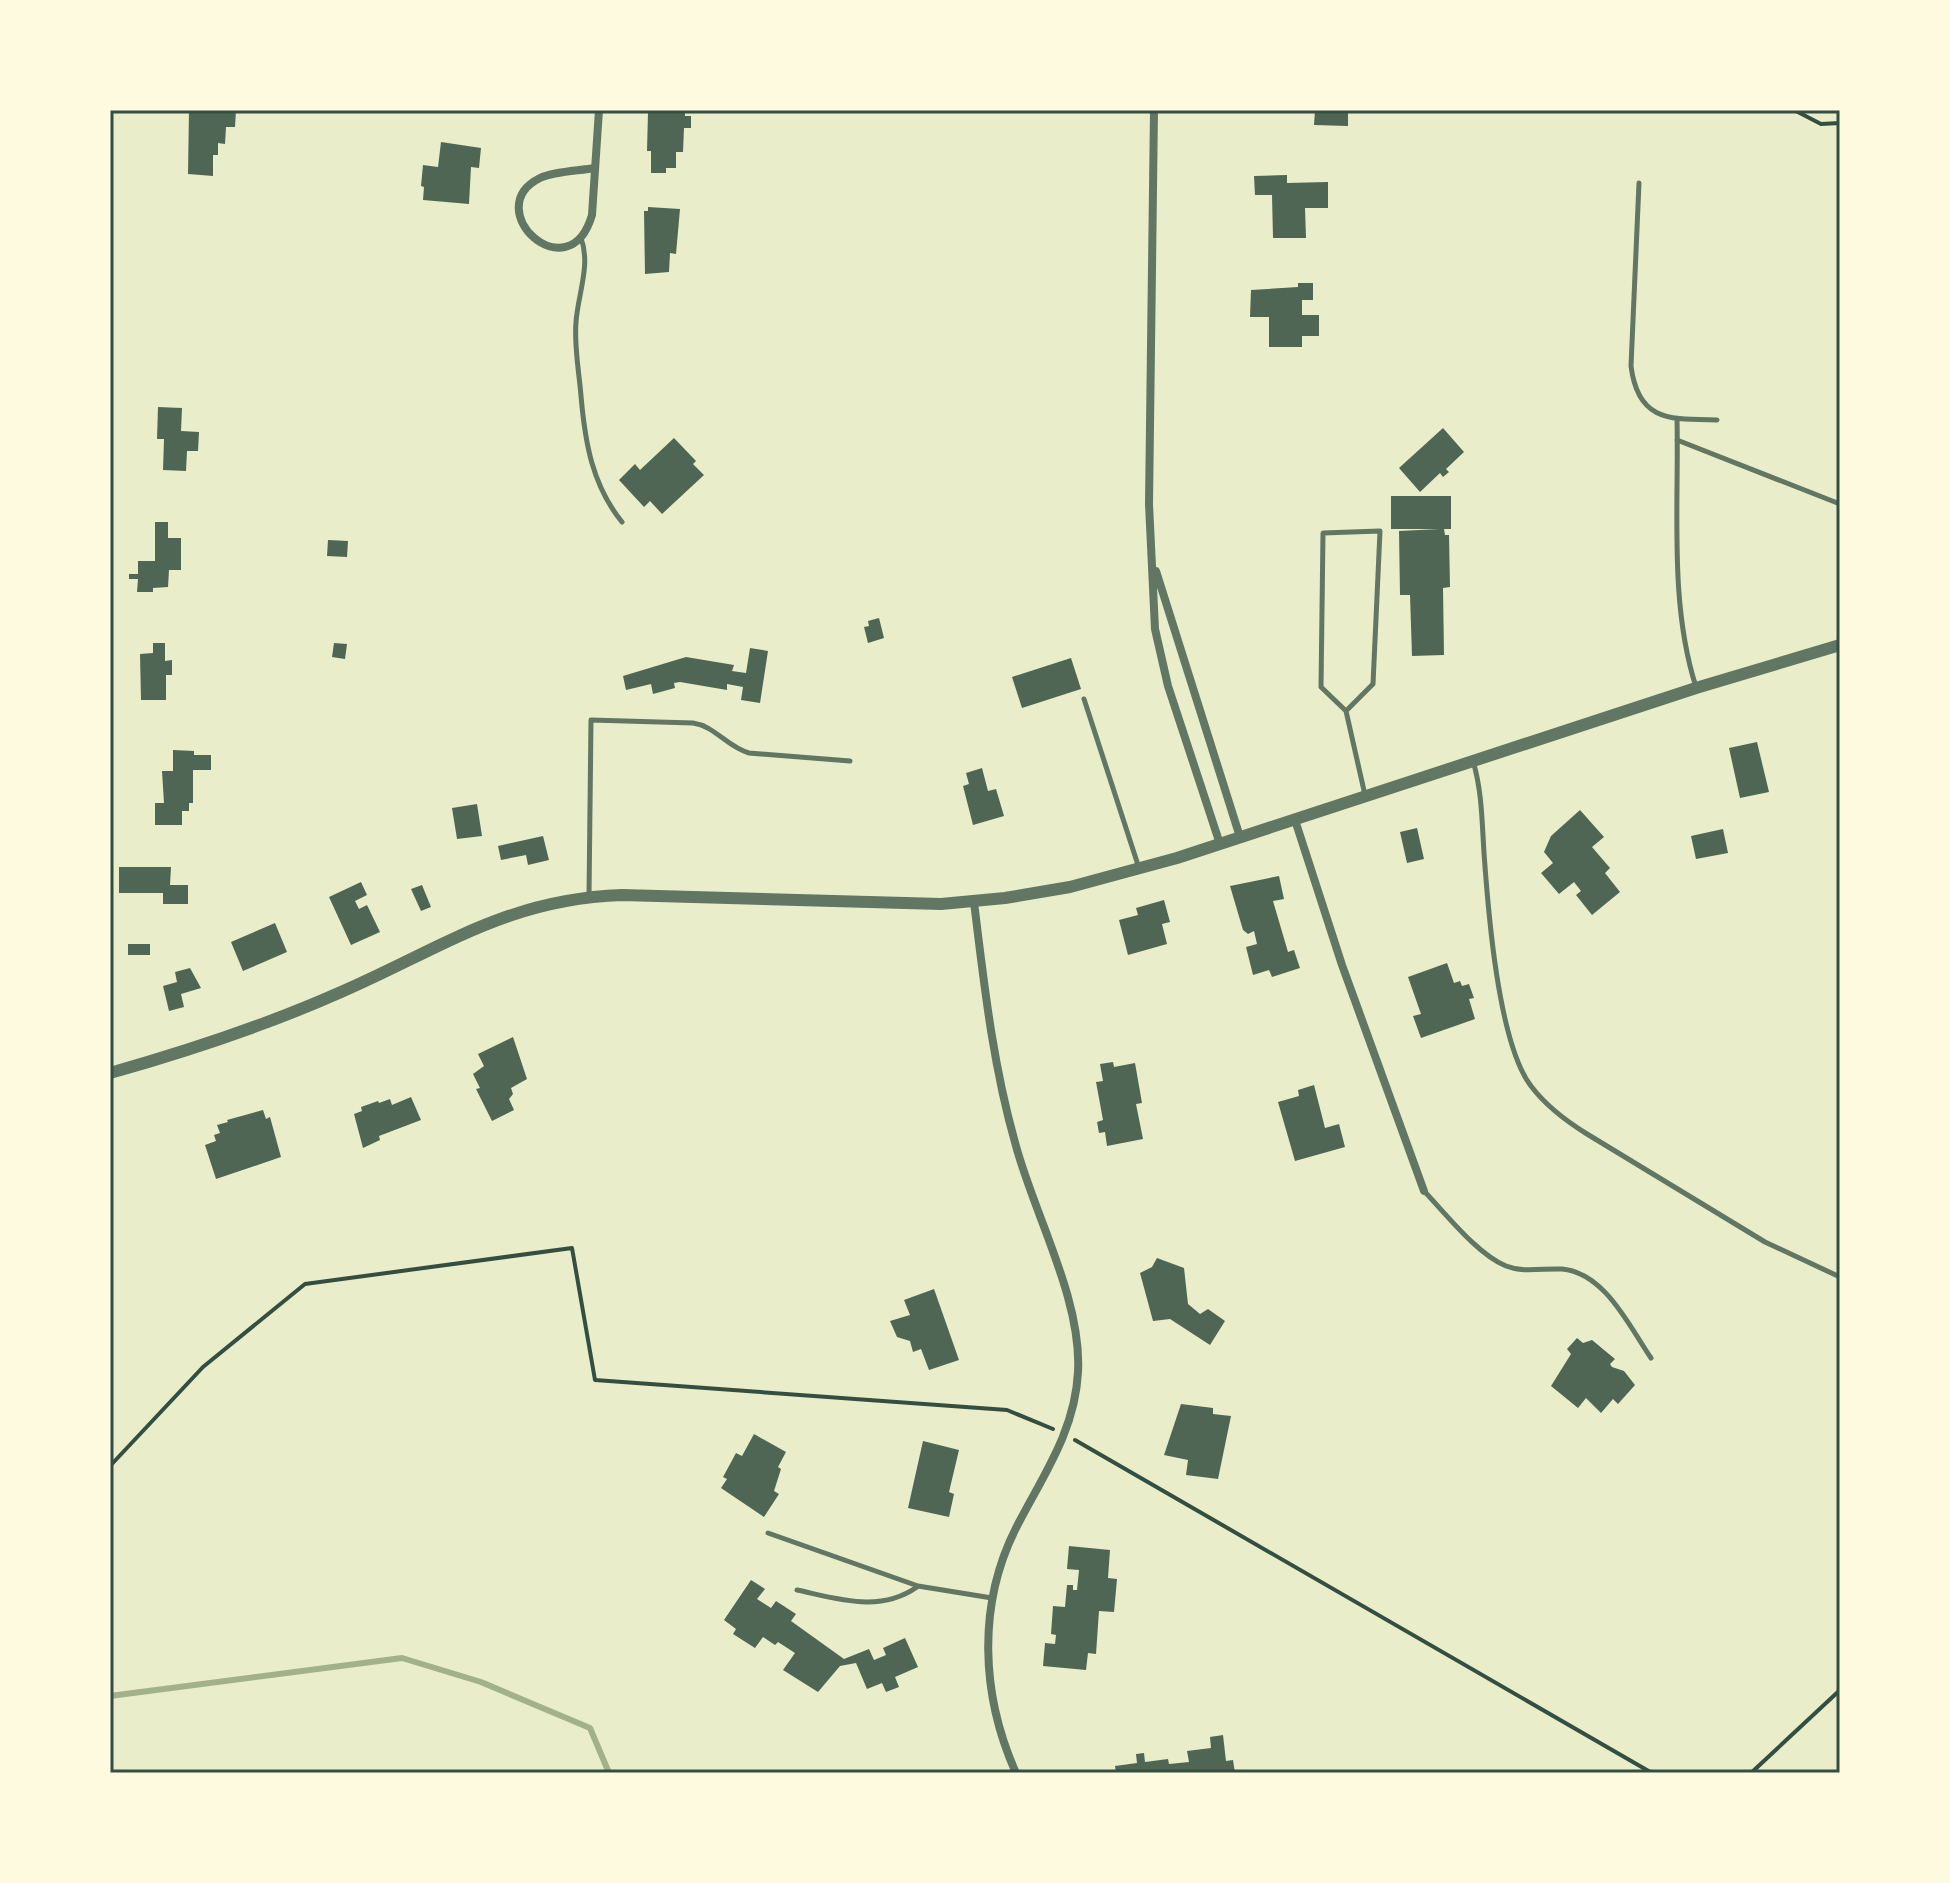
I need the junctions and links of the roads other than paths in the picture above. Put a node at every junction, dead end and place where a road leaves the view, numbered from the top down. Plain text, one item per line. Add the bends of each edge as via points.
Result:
1 (599, 110) edge
2 (1154, 110) edge
3 (595, 168) junction
4 (1639, 183) dead end
5 (581, 237) junction
6 (1677, 419) junction
7 (1717, 420) dead end
8 (1677, 440) junction
9 (1840, 504) edge
10 (622, 522) dead end
11 (1153, 563) junction
12 (1840, 645) edge
13 (1696, 688) junction
14 (1084, 699) dead end
15 (1346, 711) junction
16 (1473, 760) junction
17 (850, 761) dead end
18 (1365, 796) junction
19 (1295, 820) junction
20 (1240, 837) junction
21 (1220, 844) junction
22 (1139, 869) junction
23 (589, 896) junction
24 (974, 902) junction
25 (110, 1073) edge
26 (1424, 1191) joint
27 (1840, 1277) edge
28 (1651, 1358) dead end
29 (768, 1533) dead end
30 (918, 1586) junction
31 (797, 1590) dead end
32 (992, 1598) junction
33 (1016, 1773) edge

1 - 3 street
2 - 11 street via 1149,504
3 - 5 street via 592,215
3 - 5 street via 541,177 530,184 519,207 524,230 543,245 558,247
4 - 6 lane via 1633,379 1650,409
5 - 10 lane via 586,251 575,341 583,428 603,496
6 - 7 lane
6 - 8 lane
8 - 9 lane
8 - 13 lane via 1680,611
11 - 20 street
11 - 21 street via 1160,659
12 - 13 street
13 - 16 street
14 - 22 lane
15 - 15 lane via 1321,687 1323,533 1380,531 1373,684
15 - 18 lane
16 - 18 street
16 - 27 lane via 1504,1012 1530,1086 1565,1120 1597,1141 1765,1242
17 - 23 lane via 749,753 693,723 591,720
18 - 19 street
19 - 20 street
19 - 26 street
20 - 21 street
21 - 22 street
22 - 24 street via 1070,887
23 - 24 street via 903,905
23 - 25 street via 498,918 311,1005
24 - 32 street via 1007,1113 1071,1304 1078,1347 1078,1380 1065,1434 1006,1549
26 - 28 lane via 1479,1247 1506,1266 1562,1269 1591,1280
29 - 30 lane
30 - 31 lane via 885,1602
30 - 32 lane
32 - 33 street via 992,1703

